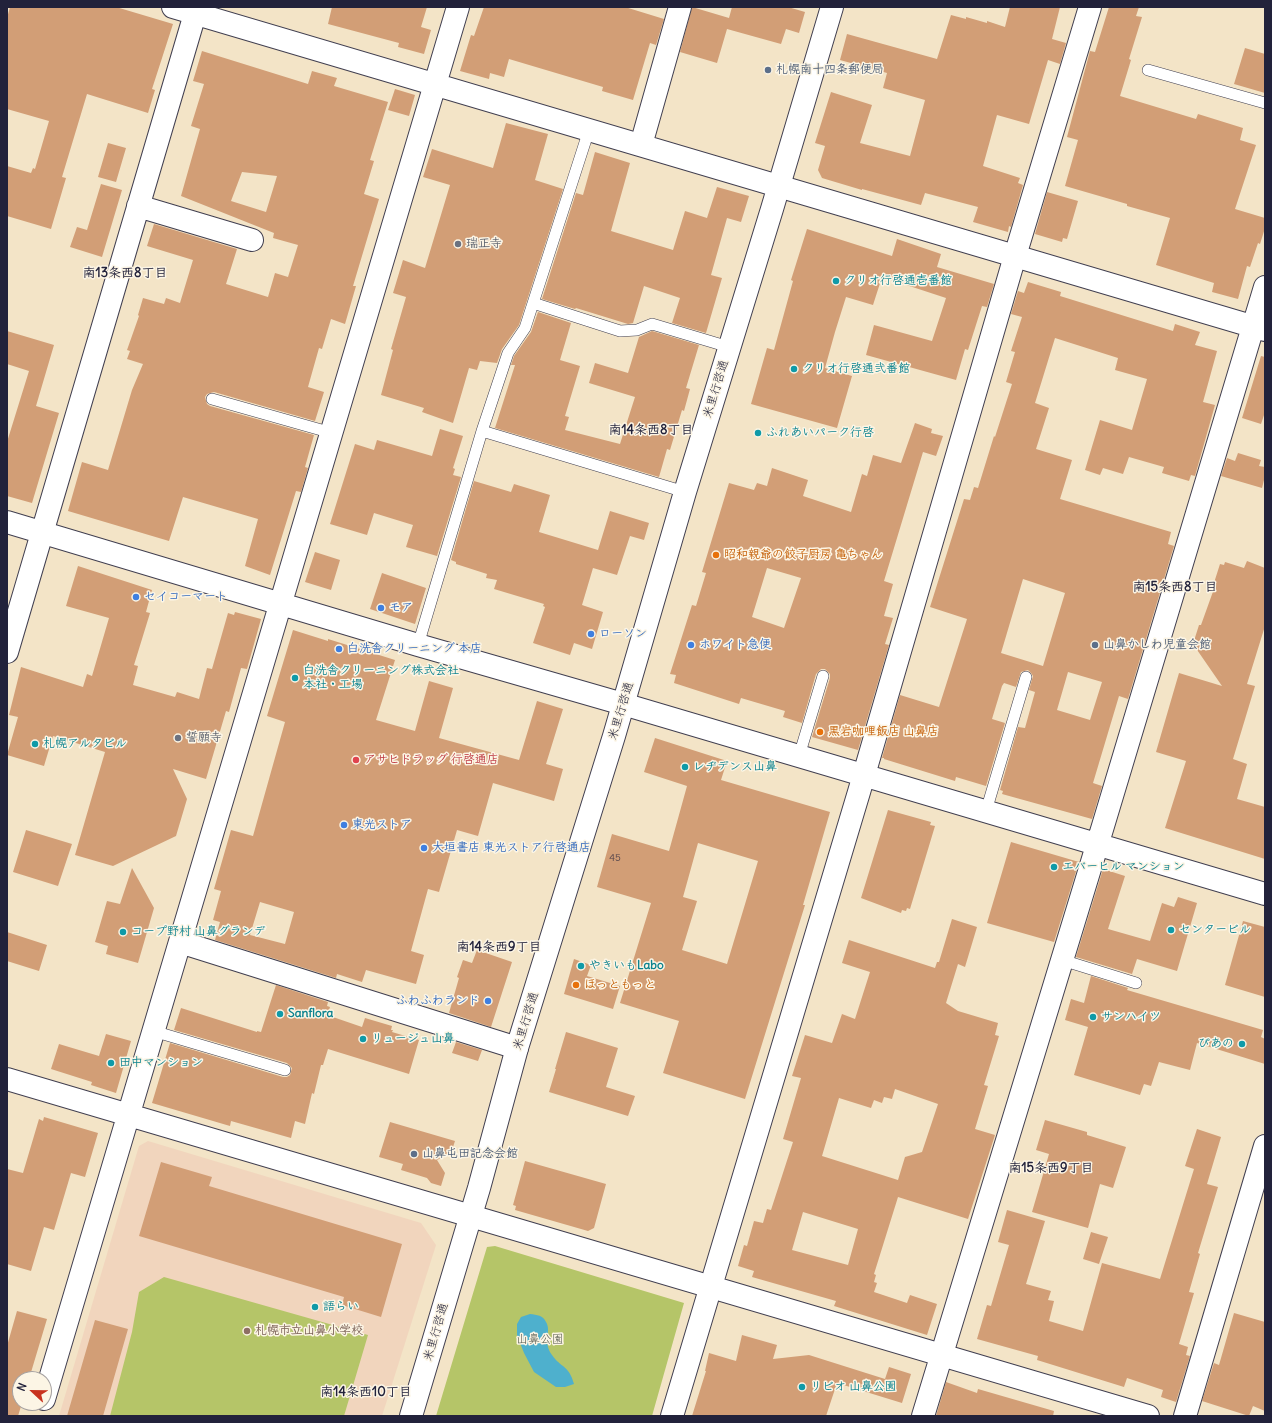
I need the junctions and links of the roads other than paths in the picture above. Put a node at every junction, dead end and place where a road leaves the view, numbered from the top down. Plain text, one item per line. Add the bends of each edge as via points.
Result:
1 (173, 7) edge
2 (458, 7) edge
3 (680, 7) edge
4 (832, 7) edge
5 (1090, 7) edge
6 (196, 10) edge
7 (1148, 70) dead end
8 (435, 84) junction
9 (1265, 103) edge
10 (589, 130) junction
11 (640, 145) junction
12 (778, 186) junction
13 (138, 206) junction
14 (252, 240) dead end
15 (1015, 256) junction
16 (1265, 287) edge
17 (533, 303) junction
18 (1259, 328) edge
19 (729, 347) junction
20 (212, 399) dead end
21 (482, 431) junction
22 (332, 432) junction
23 (685, 492) junction
24 (7, 522) edge
25 (43, 532) junction
26 (282, 603) junction
27 (418, 645) junction
28 (7, 652) edge
29 (823, 676) dead end
30 (1026, 677) dead end
31 (623, 704) junction
32 (799, 756) junction
33 (864, 775) junction
34 (986, 811) junction
35 (1098, 844) junction
36 (1265, 894) edge
37 (180, 942) junction
38 (1062, 960) junction
39 (1136, 983) dead end
40 (154, 1030) junction
41 (517, 1048) junction
42 (285, 1070) dead end
43 (7, 1078) edge
44 (128, 1114) junction
45 (1265, 1146) edge
46 (470, 1216) junction
47 (711, 1287) junction
48 (941, 1355) junction
49 (52, 1372) edge
50 (411, 1416) edge
51 (672, 1416) edge
52 (923, 1416) edge
53 (1148, 1416) edge
54 (1185, 1416) edge

1 - 6 street
2 - 8 street
3 - 11 street
4 - 12 street, 米里行啓通
5 - 15 street
6 - 8 street
6 - 13 street
7 - 9 lane
8 - 10 street
8 - 22 street
10 - 11 street
10 - 17 lane
11 - 12 street
12 - 15 street
12 - 19 street, 米里行啓通
13 - 14 street
13 - 25 street
15 - 18 street
15 - 33 street
16 - 18 street
17 - 19 lane via 620,332 637,330 652,324
17 - 21 lane via 525,328 508,354
18 - 35 street
19 - 23 street, 米里行啓通
20 - 22 lane
21 - 23 lane
21 - 27 lane
22 - 26 street
23 - 31 street, 米里行啓通
24 - 25 street
25 - 26 street
25 - 28 street
26 - 27 street
26 - 37 street
27 - 31 street
29 - 32 lane
30 - 34 lane
31 - 32 street
31 - 41 street, 米里行啓通
32 - 33 street
33 - 34 street
33 - 47 street
34 - 35 street
35 - 36 street
35 - 38 street
37 - 40 street
37 - 41 street
38 - 39 lane
38 - 48 street
40 - 42 lane
40 - 44 street
41 - 46 street, 米里行啓通
43 - 44 street
44 - 46 street
44 - 49 street
45 - 54 street
46 - 47 street
46 - 50 street, 米里行啓通
47 - 48 street
47 - 51 street
48 - 52 street
48 - 53 street

